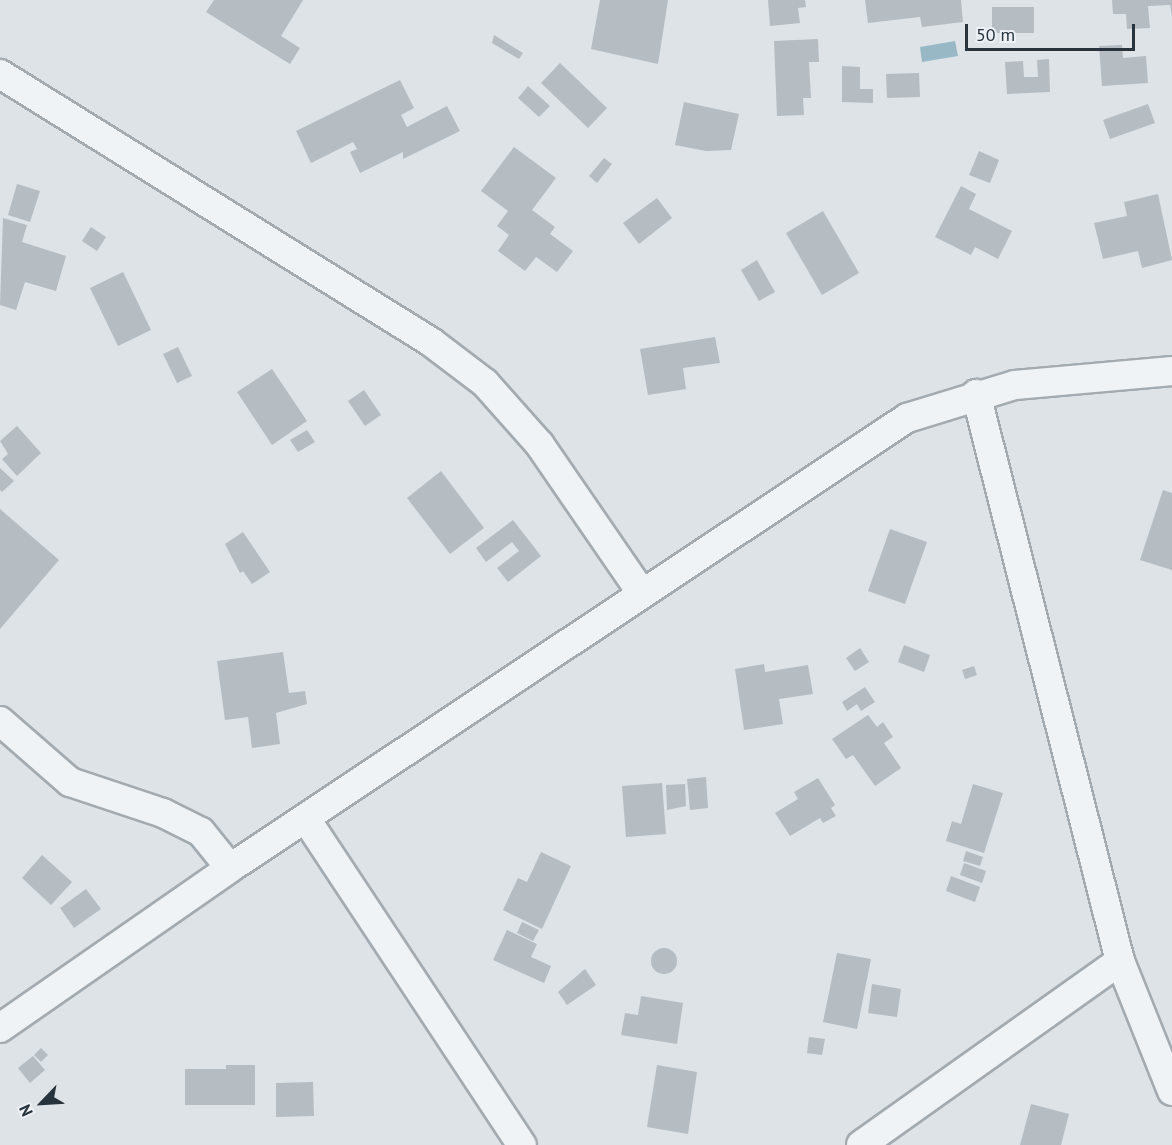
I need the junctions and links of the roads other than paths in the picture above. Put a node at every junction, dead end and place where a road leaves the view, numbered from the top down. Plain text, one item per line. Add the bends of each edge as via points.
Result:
1 (0, 74) edge
2 (1172, 371) edge
3 (976, 394) junction
4 (641, 592) junction
5 (0, 721) edge
6 (306, 819) junction
7 (230, 868) junction
8 (1120, 961) junction
9 (0, 1028) edge
10 (1172, 1091) edge
11 (522, 1145) edge
12 (861, 1145) edge

1 - 4 street via 431,342 485,383 540,445
2 - 3 street via 1015,385
3 - 4 street via 907,418
3 - 8 street
4 - 6 street
5 - 7 street via 70,782 163,813 201,832
6 - 7 street
6 - 11 street
7 - 9 street
8 - 10 street
8 - 12 street

